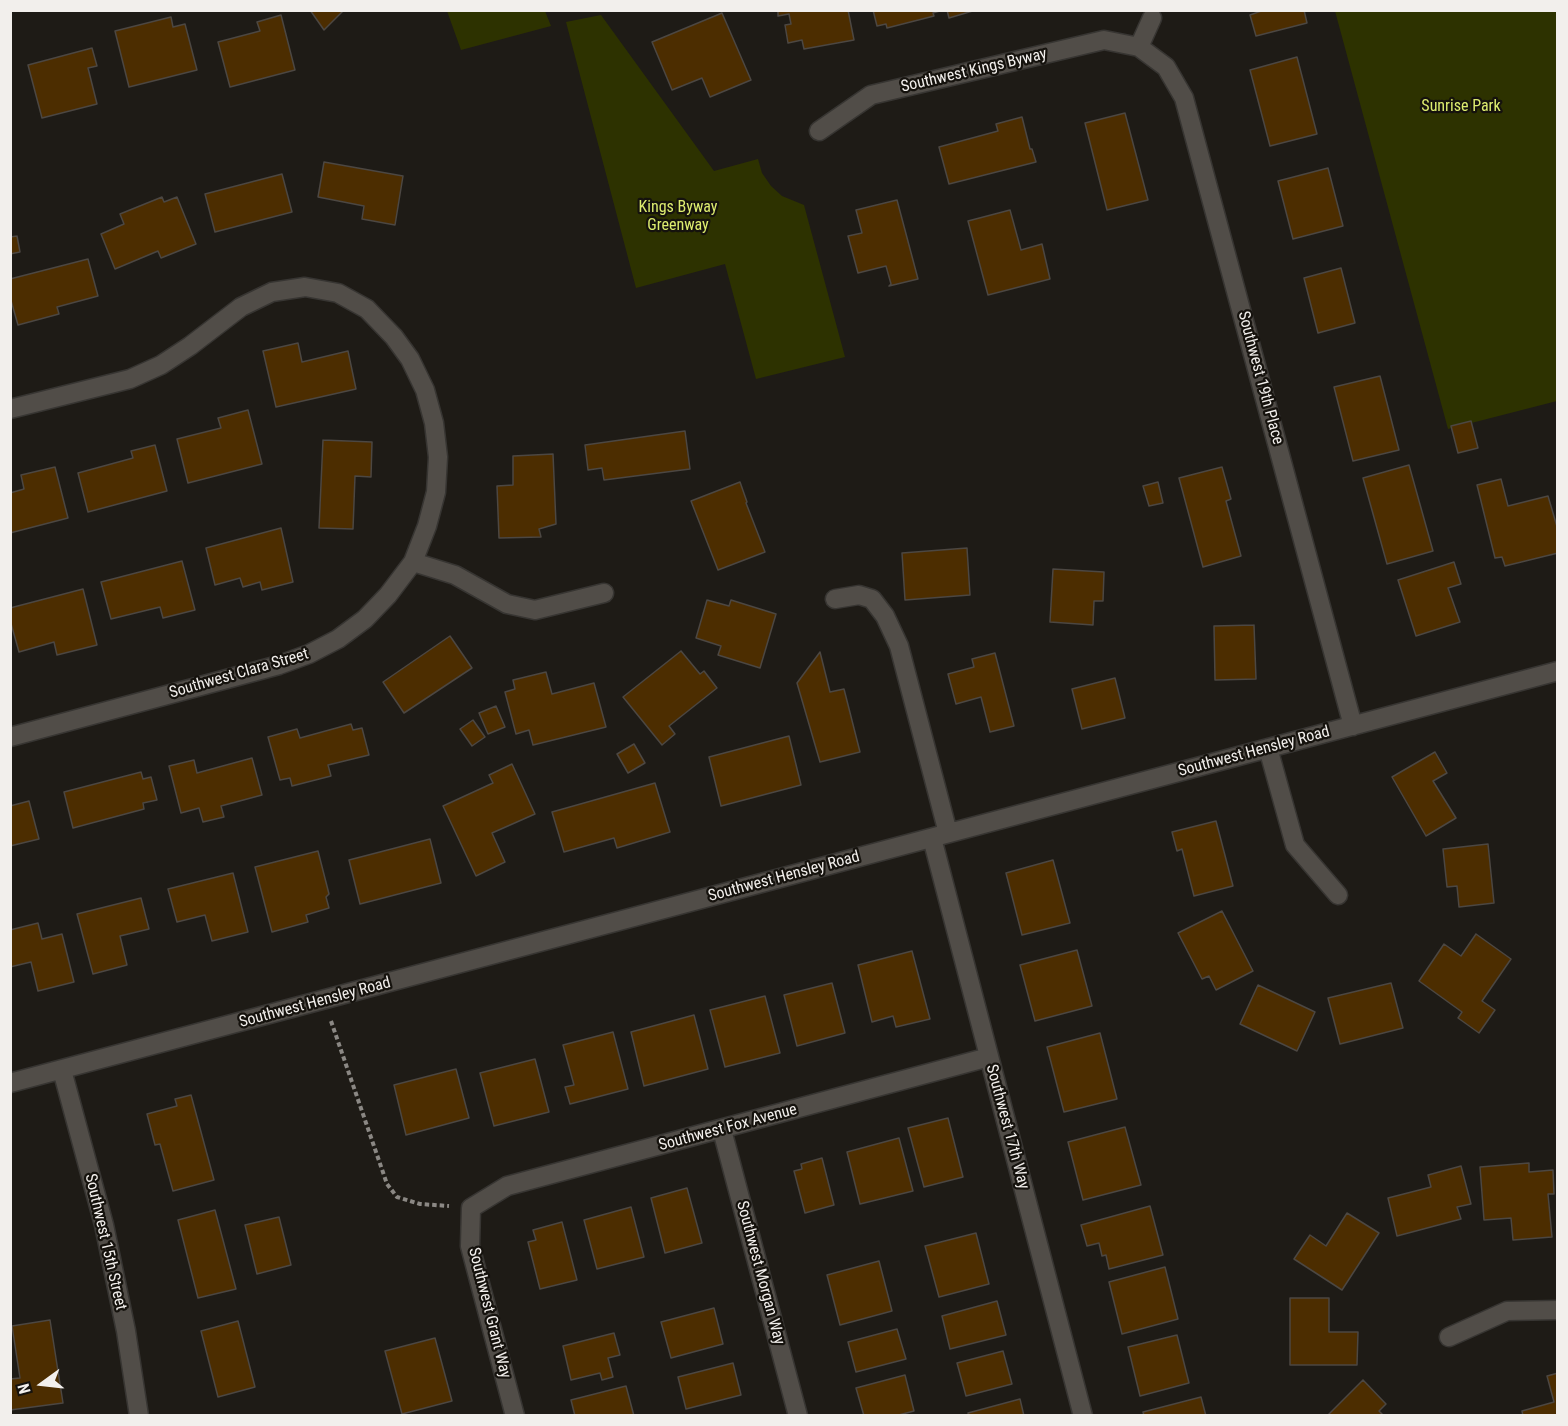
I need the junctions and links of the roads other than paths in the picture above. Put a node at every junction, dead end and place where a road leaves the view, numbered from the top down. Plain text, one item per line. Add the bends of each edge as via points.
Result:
1 (1152, 18) dead end
2 (1139, 47) junction
3 (819, 131) dead end
4 (10, 410) edge
5 (413, 562) junction
6 (604, 593) dead end
7 (835, 599) dead end
8 (1557, 671) edge
9 (1353, 726) junction
10 (10, 737) edge
11 (1268, 748) junction
12 (940, 836) junction
13 (1338, 895) dead end
14 (989, 1057) junction
15 (62, 1070) junction
16 (10, 1083) edge
17 (722, 1130) junction
18 (471, 1209) joint
19 (1557, 1310) edge
20 (1449, 1337) dead end
21 (140, 1416) edge
22 (515, 1416) edge
23 (798, 1416) edge
24 (1083, 1416) edge

1 - 2 street
2 - 3 street, Southwest Kings Byway via 1104,40 871,95
2 - 9 street, Southwest 19th Place via 1166,67 1184,98
4 - 5 street via 130,379 161,365 241,307 272,292 305,286 338,293 367,309 394,337 425,390 437,446 436,492
5 - 6 street via 455,575 507,604 536,610
5 - 10 street, Southwest Clara Street via 365,619 309,654
7 - 12 street, Southwest 17th Way via 859,594 872,599 899,646
8 - 9 street, Southwest Hensley Road
9 - 11 street, Southwest Hensley Road
11 - 12 street, Southwest Hensley Road
11 - 13 street via 1295,845
12 - 14 street, Southwest 17th Way
12 - 15 street, Southwest Hensley Road
14 - 17 street, Southwest Fox Avenue
14 - 24 street, Southwest 17th Way
15 - 16 street, Southwest Hensley Road
15 - 21 street, Southwest 15th Street via 104,1225
17 - 18 street, Southwest Fox Avenue via 507,1186
17 - 23 street, Southwest Morgan Way
18 - 22 street, Southwest Grant Way via 470,1246
19 - 20 street via 1507,1311

